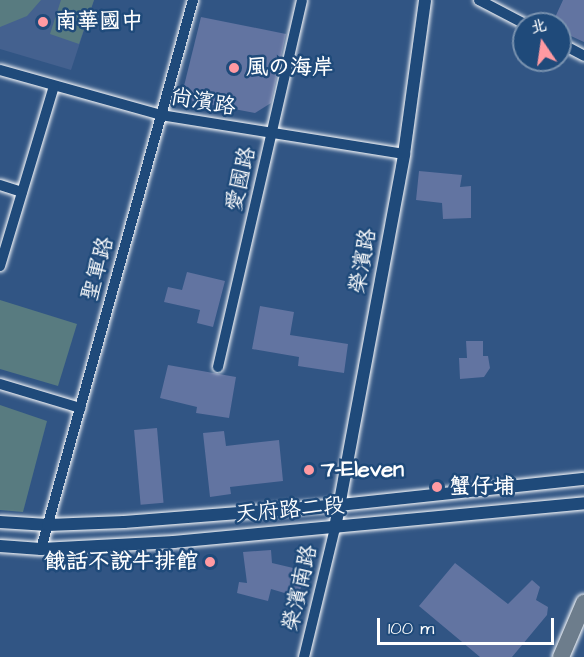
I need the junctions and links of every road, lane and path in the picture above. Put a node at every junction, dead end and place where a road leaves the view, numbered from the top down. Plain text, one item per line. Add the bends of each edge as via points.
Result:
1 (193, 0) edge
2 (302, 0) edge
3 (425, 0) edge
4 (479, 0) edge
5 (512, 17) edge
6 (0, 70) edge
7 (54, 86) junction
8 (161, 115) junction
9 (272, 134) junction
10 (404, 154) junction
11 (0, 185) edge
12 (22, 192) junction
13 (0, 266) edge
14 (218, 367) dead end
15 (0, 384) edge
16 (80, 408) junction
17 (584, 479) edge
18 (584, 502) edge
19 (340, 505) junction
20 (0, 522) edge
21 (48, 525) junction
22 (335, 528) junction
23 (0, 546) edge
24 (41, 549) junction
25 (584, 603) edge
26 (304, 657) edge
27 (561, 657) edge

1 - 8 street, 聖軍路
2 - 9 street, 愛國路
3 - 10 street, 榮濱路
4 - 5 street
6 - 7 street, 尚濱路
7 - 8 street, 尚濱路
7 - 12 street
8 - 9 street, 尚濱路
8 - 16 street, 聖軍路
9 - 10 street, 尚濱路
9 - 14 street, 愛國路
10 - 19 street, 榮濱路
11 - 12 street
12 - 13 street
15 - 16 street
16 - 21 street, 聖軍路
17 - 19 street, 天府路二段
18 - 22 street, 天府路二段
19 - 21 street, 天府路二段
19 - 22 street, 榮濱路
20 - 21 street, 天府路二段
21 - 24 street, 聖軍路
22 - 24 street, 天府路二段
22 - 26 street, 榮濱南路
23 - 24 street, 天府路二段
25 - 27 main road

